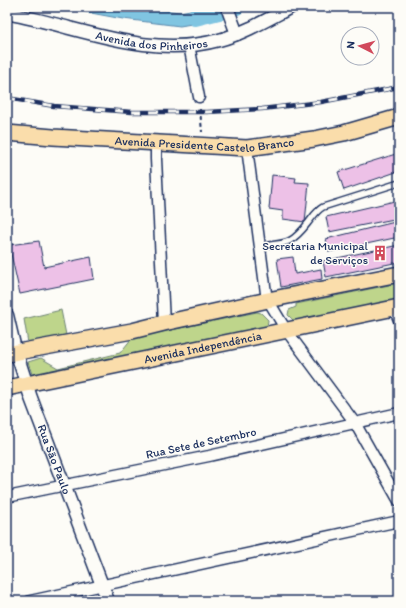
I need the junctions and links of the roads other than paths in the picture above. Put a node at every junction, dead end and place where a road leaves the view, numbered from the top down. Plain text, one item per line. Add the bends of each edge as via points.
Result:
1 (227, 7) edge
2 (291, 7) edge
3 (7, 13) edge
4 (236, 31) junction
5 (189, 45) junction
6 (198, 97) dead end
7 (399, 117) edge
8 (7, 133) edge
9 (156, 142) junction
10 (247, 148) junction
11 (399, 184) edge
12 (260, 246) junction
13 (399, 274) edge
14 (268, 300) junction
15 (397, 312) edge
16 (7, 315) edge
17 (164, 322) junction
18 (286, 330) junction
19 (11, 353) edge
20 (26, 384) junction
21 (7, 388) edge
22 (399, 413) edge
23 (355, 423) junction
24 (63, 485) junction
25 (7, 497) edge
26 (399, 502) edge
27 (399, 521) edge
28 (102, 586) junction
29 (30, 601) edge
30 (108, 601) edge

1 - 4 street
2 - 4 street, Avenida dos Pinheiros
3 - 5 street, Avenida dos Pinheiros via 123,41 170,47
4 - 5 street, Avenida dos Pinheiros via 218,40
5 - 6 street
7 - 10 main road, Avenida Presidente Castelo Branco via 344,133
8 - 9 main road, Avenida Presidente Castelo Branco
9 - 10 main road, Avenida Presidente Castelo Branco
9 - 17 street
10 - 12 street
11 - 12 lane via 323,207 290,241
12 - 14 street
13 - 14 main road
14 - 17 main road
14 - 18 street
15 - 18 main road, Avenida Independência
16 - 19 street, Rua São Paulo
17 - 19 main road via 132,331
18 - 20 main road, Avenida Independência
18 - 23 street
19 - 20 street, Rua São Paulo
20 - 21 main road, Avenida Independência
20 - 24 street, Rua São Paulo
22 - 23 street, Rua Sete de Setembro
23 - 24 street, Rua Sete de Setembro
23 - 26 street
24 - 25 street, Rua Sete de Setembro
24 - 28 street, Rua São Paulo
27 - 28 street
28 - 29 street
28 - 30 street, Rua São Paulo

